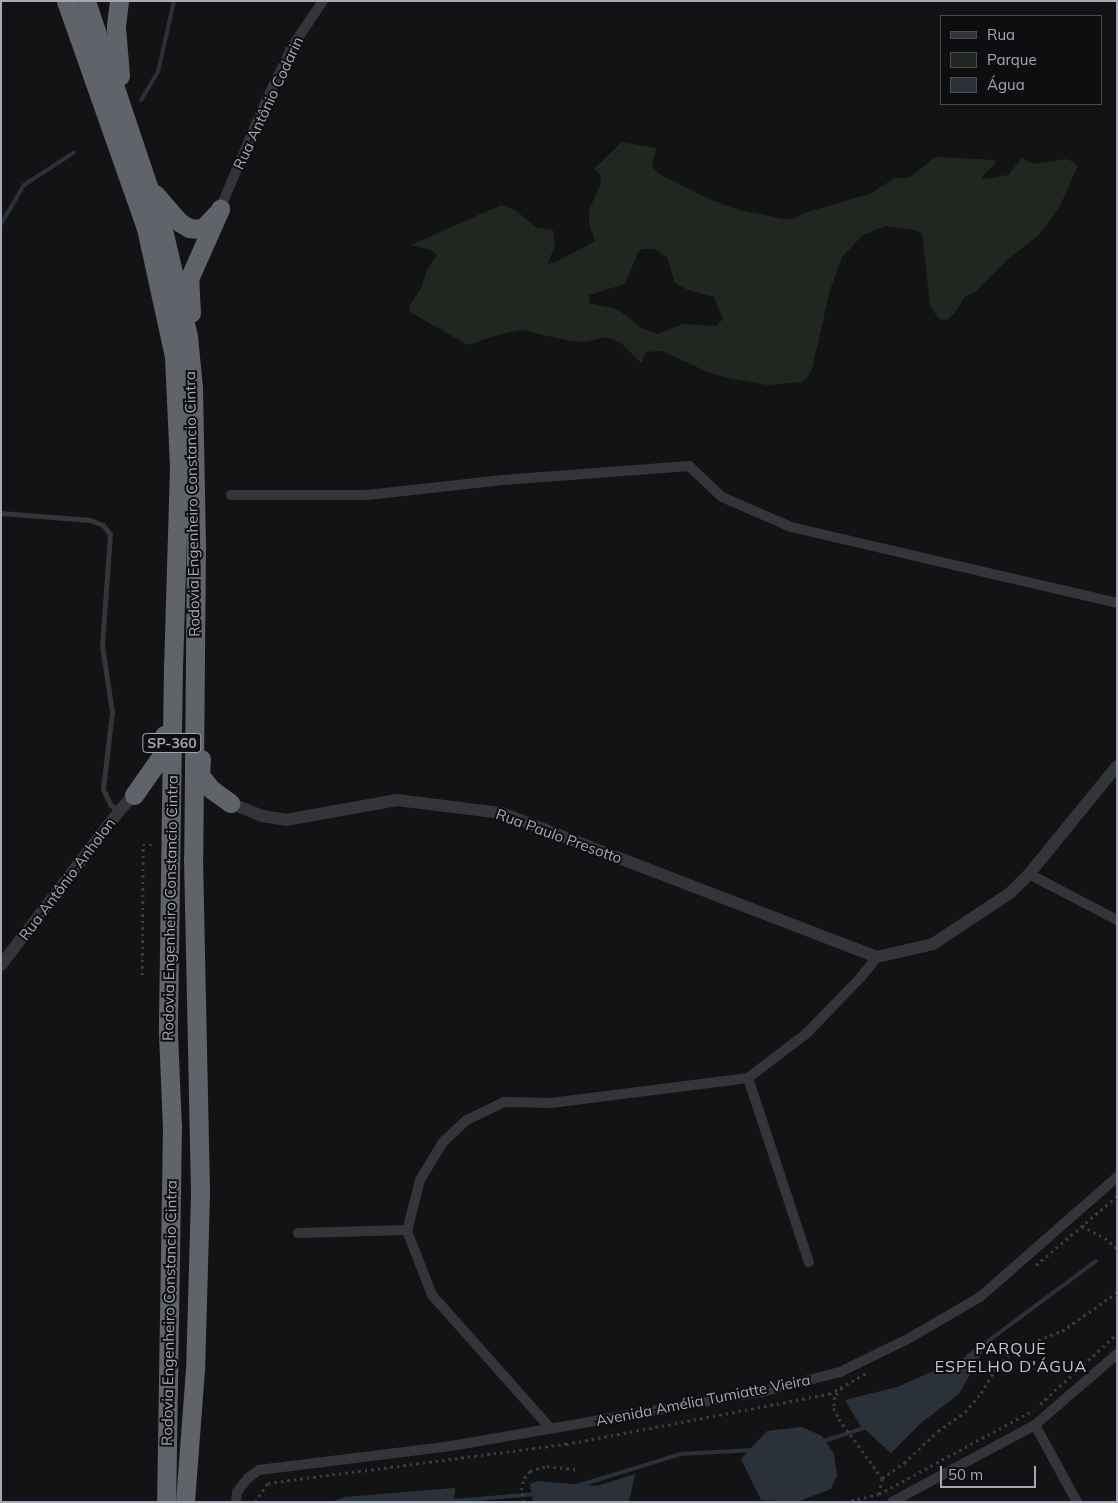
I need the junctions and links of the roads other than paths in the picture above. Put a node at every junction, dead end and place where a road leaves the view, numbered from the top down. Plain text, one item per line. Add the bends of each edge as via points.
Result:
1 (66, 1) edge
2 (86, 1) edge
3 (119, 1) edge
4 (323, 1) edge
5 (125, 112) junction
6 (150, 188) junction
7 (220, 209) junction
8 (193, 388) junction
9 (232, 495) dead end
10 (1, 513) edge
11 (1117, 604) edge
12 (173, 664) junction
13 (194, 685) junction
14 (1117, 766) edge
15 (134, 795) junction
16 (230, 803) junction
17 (119, 811) junction
18 (170, 856) junction
19 (193, 857) junction
20 (1030, 874) junction
21 (1117, 920) edge
22 (877, 956) junction
23 (1, 965) edge
24 (748, 1078) junction
25 (1117, 1177) edge
26 (408, 1230) junction
27 (298, 1233) dead end
28 (809, 1262) dead end
29 (1117, 1354) edge
30 (1035, 1425) junction
31 (551, 1429) junction
32 (237, 1497) edge
33 (166, 1502) edge
34 (186, 1502) edge
35 (892, 1502) edge
36 (1077, 1502) edge

1 - 12 highway, Rodovia Engenheiro Constancio Cintra / SP-360 via 146,228 174,356 180,467
2 - 5 highway, Rodovia Engenheiro Constancio Cintra / SP-360
3 - 5 highway via 116,27
4 - 7 street, Rua Antônio Codarin via 289,54
5 - 6 highway, Rodovia Engenheiro Constancio Cintra / SP-360
6 - 7 highway via 179,222 194,229 205,226
6 - 8 highway, Rodovia Engenheiro Constancio Cintra / SP-360 via 188,336
7 - 8 highway via 189,279
8 - 13 highway, Rodovia Engenheiro Constancio Cintra / SP-360
9 - 11 street via 367,494 689,466 722,497 790,527
10 - 17 lane via 90,520 103,525 110,534 102,646 112,712 103,789 110,804
12 - 15 highway via 162,755
12 - 18 highway, Rodovia Engenheiro Constancio Cintra / SP-360
13 - 16 highway via 202,751 200,775 211,789
13 - 19 highway, Rodovia Engenheiro Constancio Cintra / SP-360
14 - 20 street
15 - 17 street, Rua Antônio Anholon
15 - 18 highway via 152,784 159,784
16 - 19 highway via 207,794 198,798
16 - 22 street, Rua Paulo Presotto via 262,816 286,820 397,800 502,813
17 - 23 street, Rua Antônio Anholon
18 - 33 highway, Rodovia Engenheiro Constancio Cintra / SP-360 via 168,1033 172,1127
19 - 34 highway, Rodovia Engenheiro Constancio Cintra / SP-360 via 200,1194 195,1369
20 - 21 street
20 - 22 street via 1010,893 933,944
22 - 24 street via 807,1033
24 - 26 street via 551,1103 504,1102 467,1120 443,1142 420,1180
24 - 28 street
25 - 31 street, Avenida Amélia Tumiatte Vieira via 980,1297 906,1340 840,1372 762,1392
26 - 27 street
26 - 31 street via 432,1295
29 - 30 street
30 - 35 street
30 - 36 street
31 - 32 street, Avenida Amélia Tumiatte Vieira via 451,1446 259,1470 248,1478

